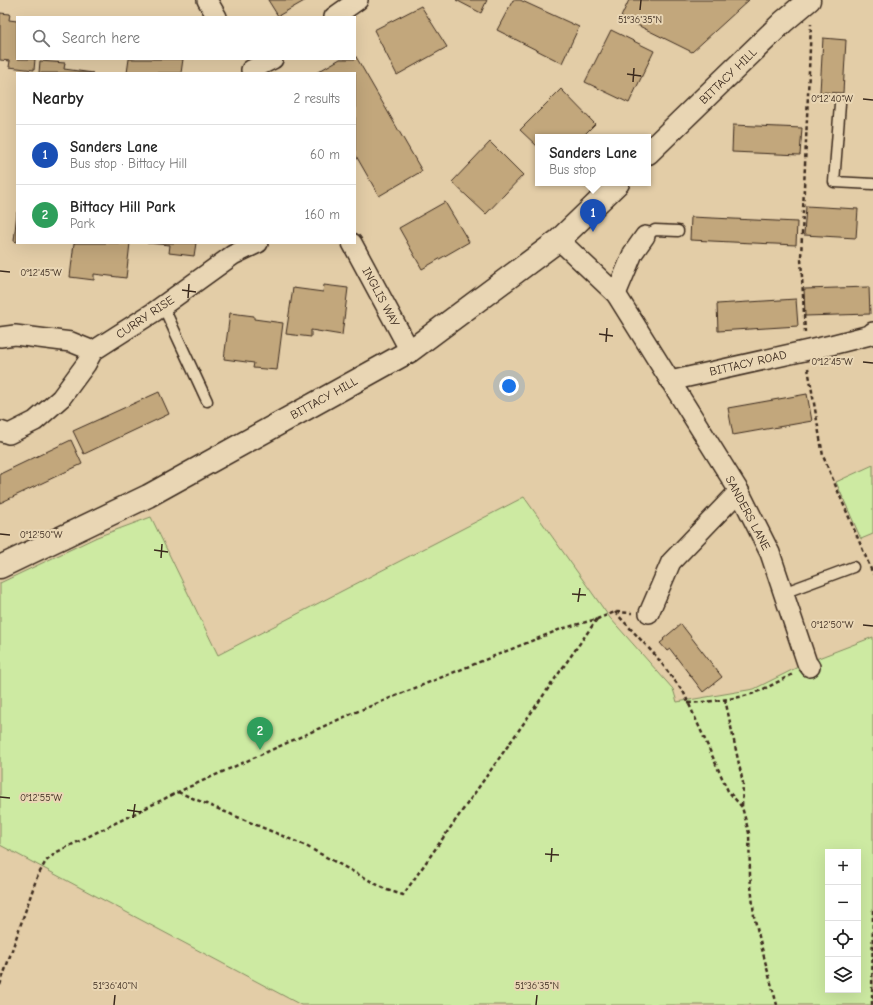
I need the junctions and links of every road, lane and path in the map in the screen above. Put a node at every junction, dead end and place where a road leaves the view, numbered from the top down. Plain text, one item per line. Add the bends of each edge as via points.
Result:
1 (207, 0) edge
2 (358, 0) edge
3 (810, 0) edge
4 (216, 16) edge
5 (335, 16) edge
6 (811, 24) dead end
7 (270, 60) edge
8 (249, 67) edge
9 (840, 104) dead end
10 (651, 151) edge
11 (873, 184) edge
12 (615, 186) edge
13 (678, 231) dead end
14 (645, 236) joint
15 (559, 240) junction
16 (256, 244) edge
17 (353, 244) edge
18 (616, 294) junction
19 (163, 306) junction
20 (873, 332) edge
21 (0, 337) edge
22 (93, 351) junction
23 (410, 351) junction
24 (806, 351) junction
25 (670, 381) junction
26 (207, 401) dead end
27 (0, 431) edge
28 (739, 492) junction
29 (0, 567) edge
30 (853, 567) dead end
31 (873, 574) edge
32 (783, 593) junction
33 (615, 612) junction
34 (649, 613) joint
35 (597, 619) junction
36 (810, 666) dead end
37 (792, 674) dead end
38 (726, 699) junction
39 (688, 703) junction
40 (178, 792) junction
41 (742, 807) junction
42 (873, 909) edge
43 (0, 985) edge
44 (777, 1005) edge
45 (872, 1005) edge

1 - 4 street
2 - 5 street
3 - 10 main road, BITTACY HILL via 783,22
6 - 24 path via 801,258
7 - 8 street
9 - 11 lane via 834,182
12 - 15 main road, BITTACY HILL
13 - 14 lane via 655,230
14 - 18 street via 633,253
15 - 18 street, SANDERS LANE
15 - 23 main road, BITTACY HILL
16 - 19 street, CURRY RISE via 233,255
17 - 23 street, INGLIS WAY
18 - 25 street, SANDERS LANE
19 - 22 street, CURRY RISE
19 - 26 lane
20 - 24 street, BITTACY ROAD via 870,335
21 - 22 street via 16,335 71,342
22 - 27 street, CURRY RISE via 61,398 35,421 9,434
23 - 29 main road, BITTACY HILL via 148,496
24 - 25 street, BITTACY ROAD
24 - 31 path via 823,456
25 - 28 street, SANDERS LANE
28 - 32 street, SANDERS LANE via 770,553
28 - 34 street via 671,562
30 - 32 lane
32 - 36 street, SANDERS LANE
33 - 34 path
33 - 35 path
33 - 39 path via 656,656
35 - 40 path via 561,629 351,714
35 - 40 path via 402,895 387,890 304,845
37 - 38 path via 745,696
38 - 39 path
38 - 41 path via 743,783
39 - 41 path via 728,791
40 - 43 path via 57,852 46,861 37,877
41 - 44 path via 749,833 754,916
42 - 45 path

